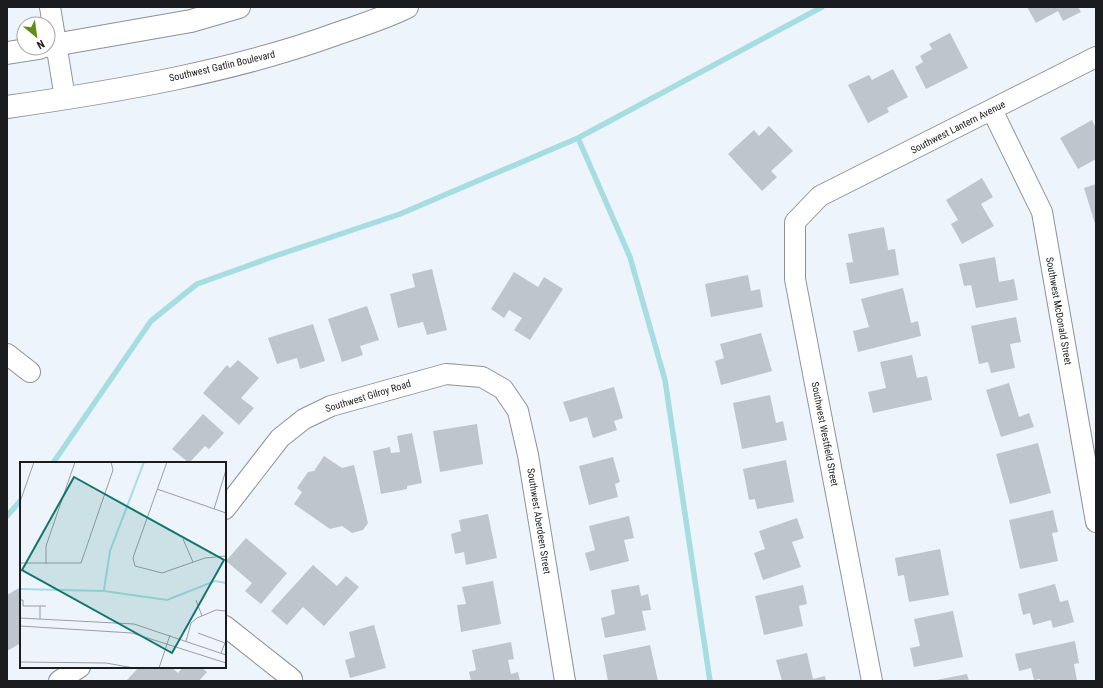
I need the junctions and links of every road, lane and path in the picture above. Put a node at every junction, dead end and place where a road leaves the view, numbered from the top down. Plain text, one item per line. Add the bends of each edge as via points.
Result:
1 (239, 7) edge
2 (407, 7) edge
3 (56, 45) edge
4 (51, 56) edge
5 (1096, 57) edge
6 (65, 98) junction
7 (7, 107) edge
8 (992, 110) junction
9 (820, 196) joint
10 (7, 354) edge
11 (30, 372) dead end
12 (482, 377) joint
13 (226, 509) edge
14 (1096, 522) edge
15 (226, 627) edge
16 (78, 668) edge
17 (292, 679) dead end
18 (59, 681) edge
19 (565, 681) edge
20 (872, 681) edge

1 - 3 main road via 191,21
2 - 6 main road, Southwest Gatlin Boulevard via 304,46 202,73
4 - 6 street
5 - 8 street, Southwest Lantern Avenue
6 - 7 main road, Southwest Gatlin Boulevard
8 - 9 street, Southwest Lantern Avenue
8 - 14 street, Southwest McDonald Street via 1042,212
9 - 20 street, Southwest Westfield Street via 795,222 795,279
10 - 11 street
12 - 13 street, Southwest Gilroy Road via 446,374 331,406 304,419 280,438
12 - 19 street, Southwest Aberdeen Street via 502,389 518,411 528,455
15 - 17 street
16 - 18 street

